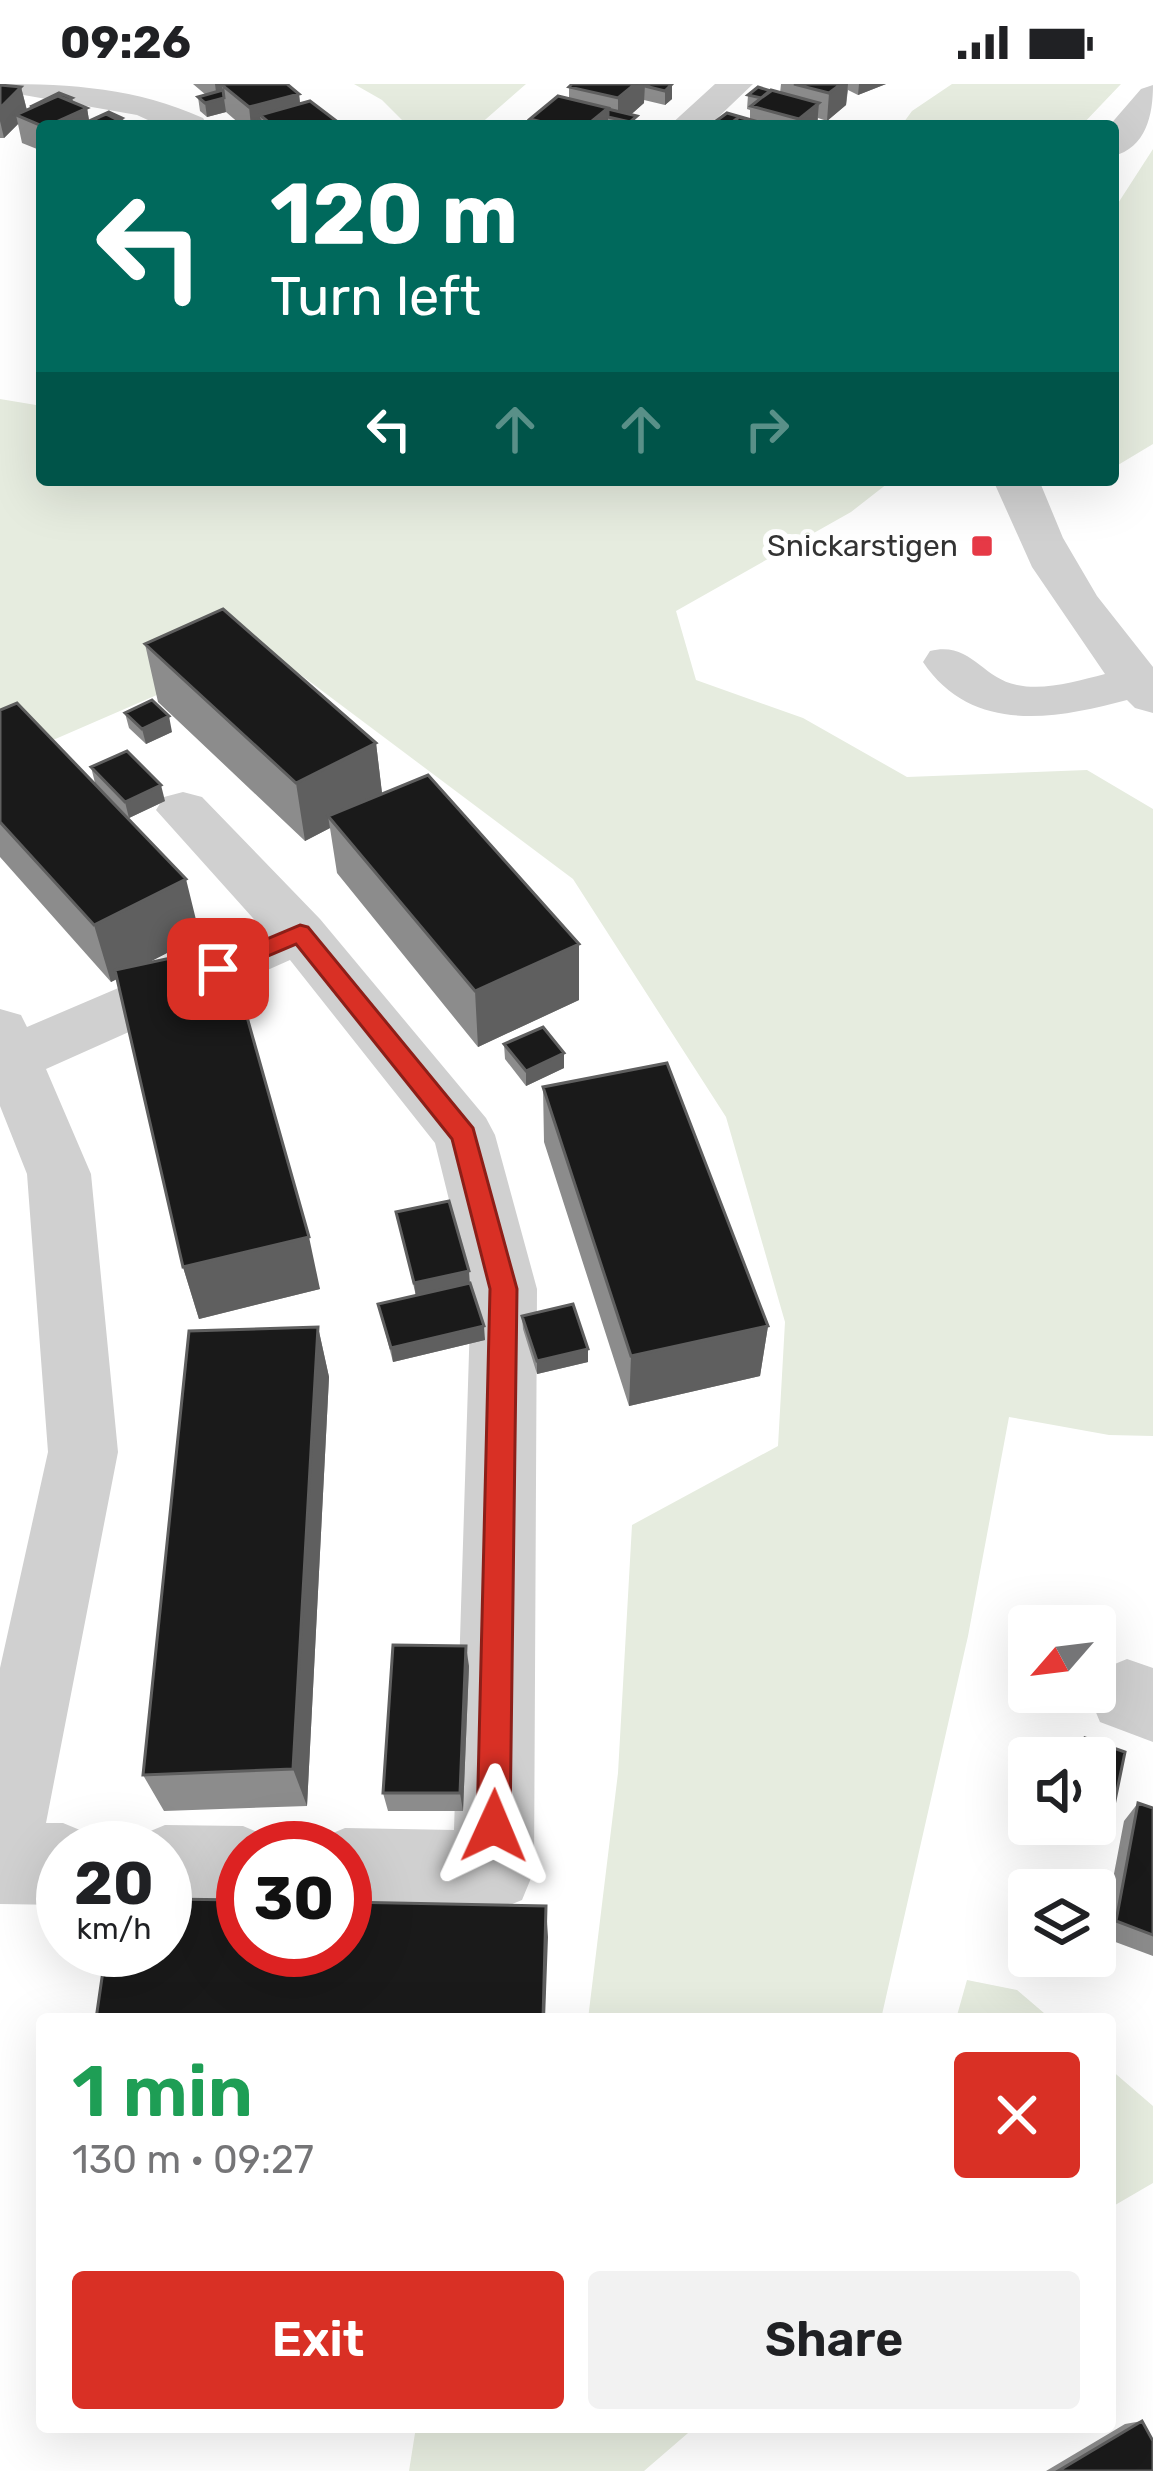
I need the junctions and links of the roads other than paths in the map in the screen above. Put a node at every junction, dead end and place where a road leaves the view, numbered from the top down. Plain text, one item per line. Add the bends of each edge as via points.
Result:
1 (13, 84) edge
2 (736, 84) edge
3 (1153, 96) edge
4 (177, 120) edge
5 (694, 120) edge
6 (1119, 138) edge
7 (1018, 486) edge
8 (948, 662) dead end
9 (1145, 689) edge
10 (183, 810) dead end
11 (300, 933) junction
12 (7, 1044) edge
13 (0, 1851) edge
14 (0, 1863) edge
15 (36, 1864) edge
16 (372, 1869) edge

1 - 4 street via 146,106
2 - 5 street
3 - 6 street
7 - 9 street via 1046,554
8 - 9 street via 998,700 1034,705
10 - 11 street
11 - 12 street
11 - 16 street via 464,1136 504,1289 493,1871
12 - 13 street via 59,1174 83,1451
14 - 15 street

